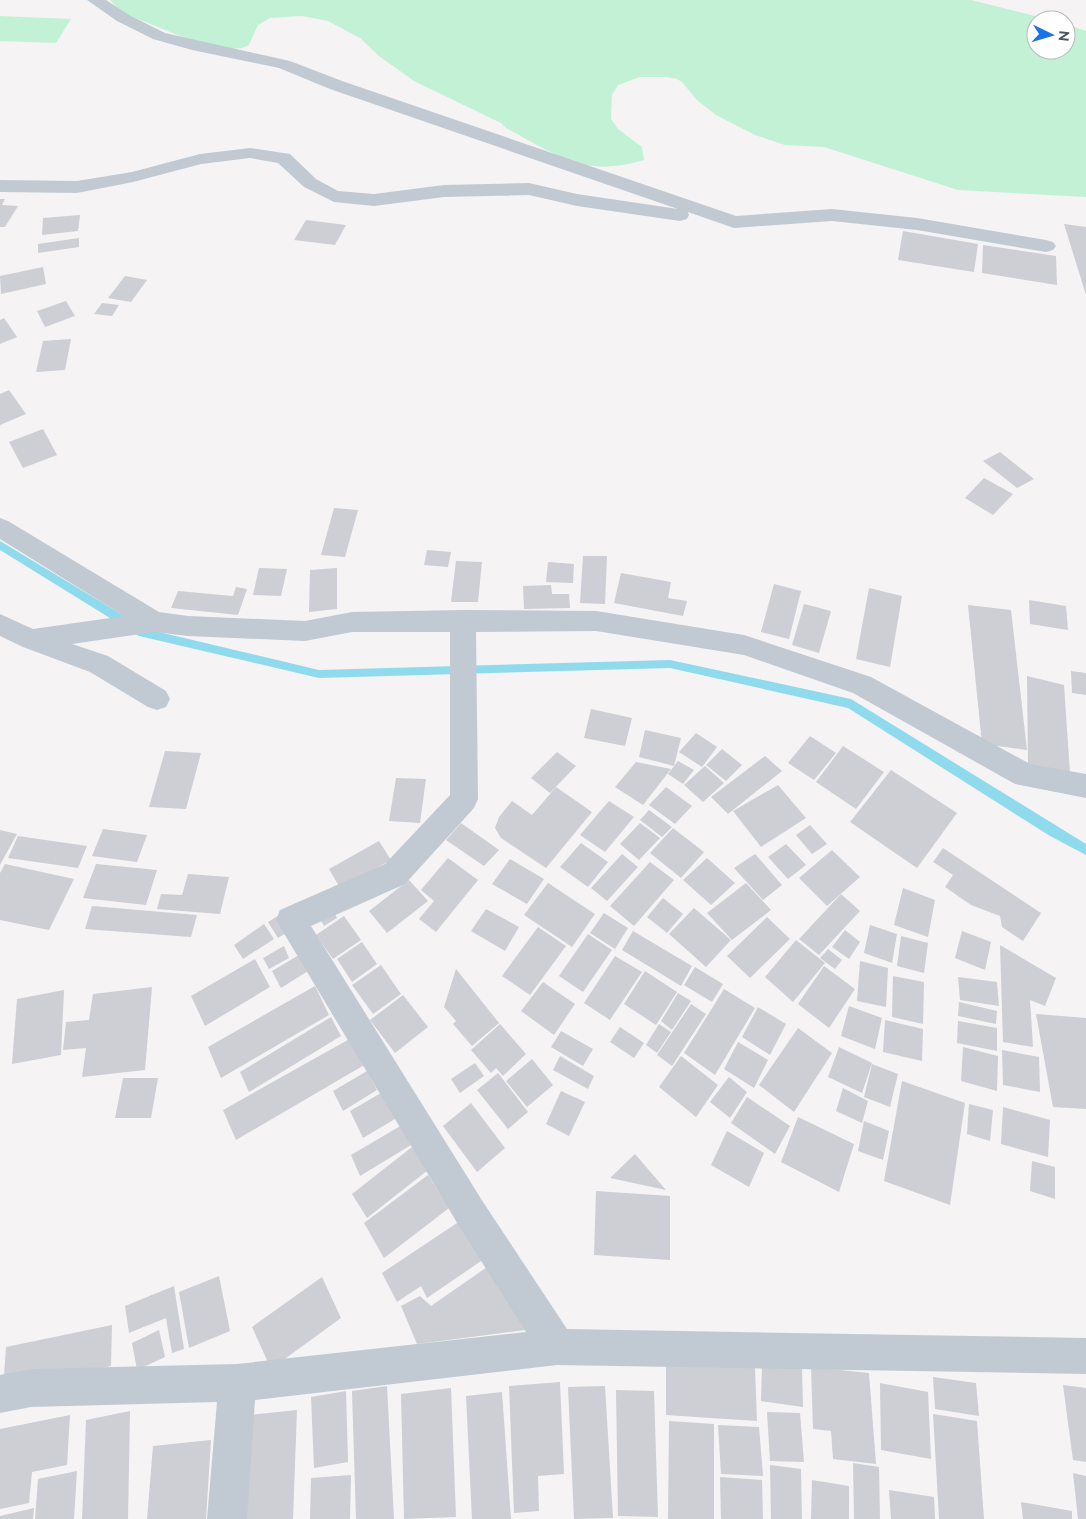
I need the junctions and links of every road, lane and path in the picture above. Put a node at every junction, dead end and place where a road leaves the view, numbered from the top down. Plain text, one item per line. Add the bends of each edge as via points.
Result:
1 (95, 0) edge
2 (0, 186) edge
3 (734, 222) junction
4 (1046, 246) dead end
5 (0, 527) edge
6 (463, 620) junction
7 (154, 622) junction
8 (0, 624) edge
9 (32, 640) junction
10 (157, 699) dead end
11 (1086, 786) edge
12 (557, 1347) junction
13 (1086, 1356) edge
14 (237, 1383) junction
15 (0, 1394) edge
16 (227, 1519) edge

1 - 3 street via 159,36 284,64 336,85
2 - 3 street via 77,187 133,177 200,159 250,153 284,158 310,183 334,196 374,200 444,191 529,189 577,200
3 - 4 street via 832,215 917,224
5 - 7 street
6 - 7 street via 352,622 305,631
6 - 11 street via 596,621 744,645 862,686 1025,775
6 - 12 street via 464,799 395,874 291,920 471,1214
7 - 9 street
8 - 9 street
9 - 10 street via 99,664
12 - 13 street
12 - 14 street
14 - 15 street via 31,1388
14 - 16 street

